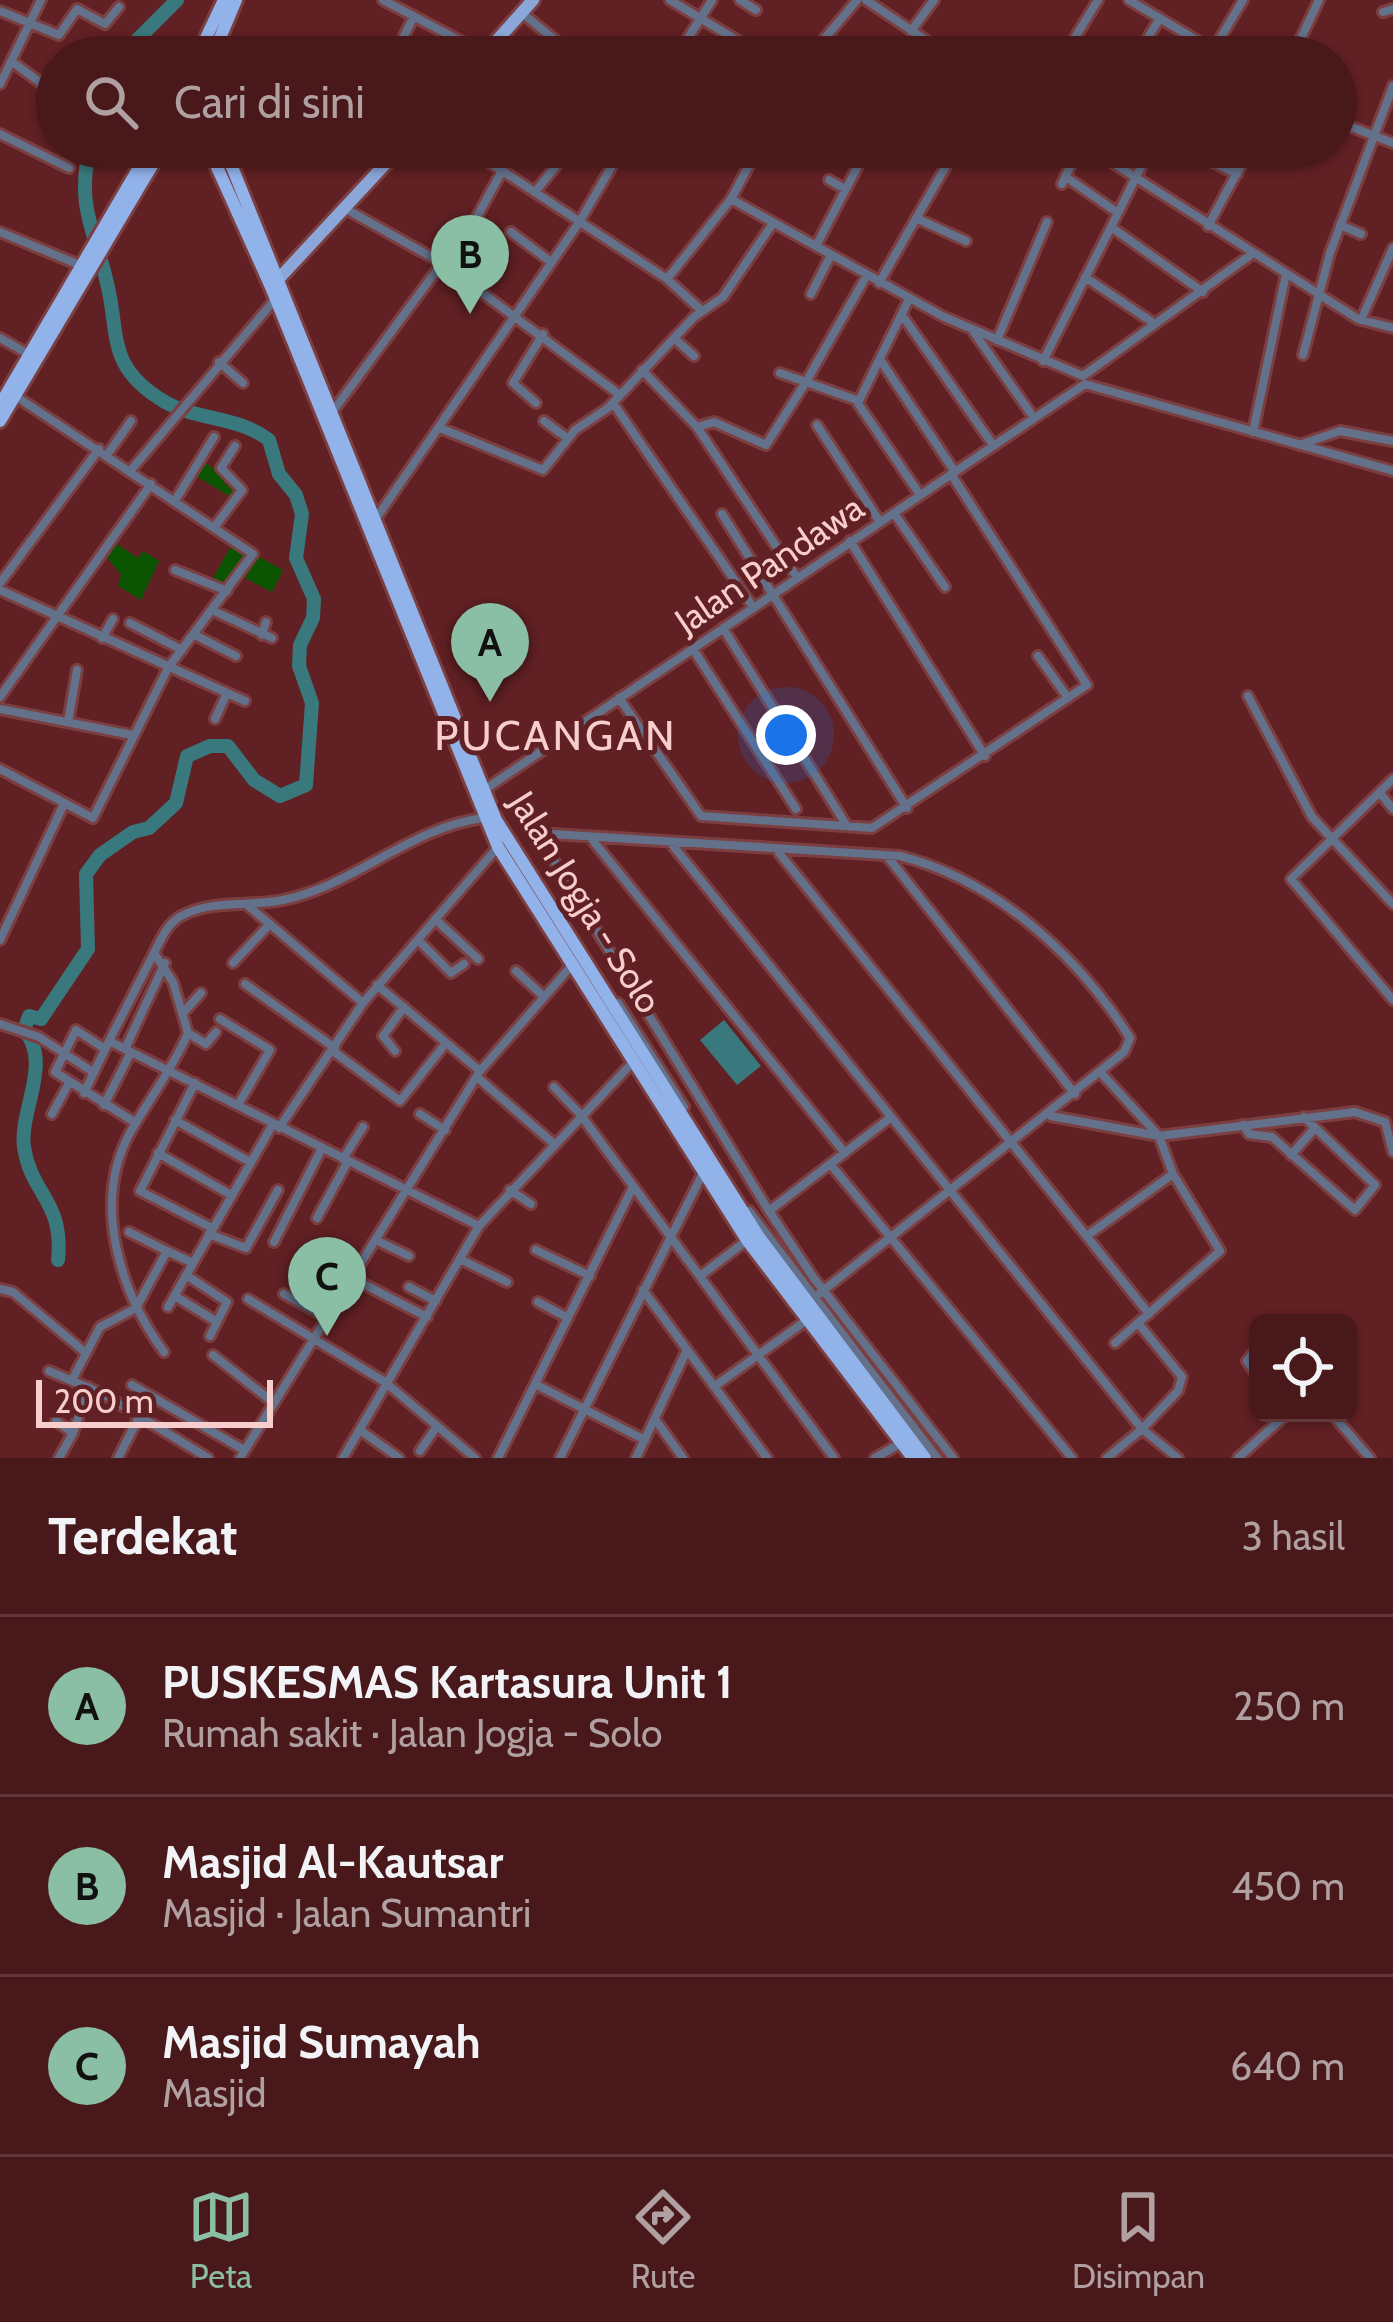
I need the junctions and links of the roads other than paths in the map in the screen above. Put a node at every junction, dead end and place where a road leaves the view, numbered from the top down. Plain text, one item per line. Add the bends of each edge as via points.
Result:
1 (40, 0) edge
2 (533, 0) edge
3 (670, 0) edge
4 (712, 0) edge
5 (740, 0) edge
6 (857, 0) edge
7 (866, 0) edge
8 (934, 0) edge
9 (1099, 0) edge
10 (1129, 0) edge
11 (1244, 0) edge
12 (1319, 0) edge
13 (224, 1) edge
14 (387, 1) edge
15 (119, 7) dead end
16 (756, 10) dead end
17 (0, 11) edge
18 (522, 13) junction
19 (414, 16) junction
20 (700, 18) junction
21 (1160, 18) junction
22 (29, 25) junction
23 (911, 32) junction
24 (207, 36) edge
25 (216, 36) edge
26 (404, 36) edge
27 (449, 36) edge
28 (501, 36) edge
29 (550, 36) edge
30 (689, 36) edge
31 (730, 36) edge
32 (827, 36) edge
33 (918, 36) edge
34 (1076, 36) edge
35 (1149, 36) edge
36 (1186, 36) edge
37 (1222, 36) edge
38 (1302, 36) edge
39 (11, 61) junction
40 (36, 79) edge
41 (0, 84) edge
42 (1393, 86) edge
43 (1357, 129) edge
44 (0, 134) edge
45 (1372, 135) junction
46 (1393, 142) edge
47 (36, 152) edge
48 (139, 168) edge
49 (150, 168) edge
50 (218, 168) edge
51 (232, 168) edge
52 (382, 168) edge
53 (497, 168) edge
54 (554, 168) edge
55 (611, 168) edge
56 (748, 168) edge
57 (856, 168) edge
58 (945, 168) edge
59 (1070, 168) edge
60 (1120, 168) edge
61 (1139, 168) edge
62 (1225, 168) edge
63 (1240, 168) edge
64 (500, 170) junction
65 (1237, 174) junction
66 (1134, 177) junction
67 (829, 180) dead end
68 (845, 189) junction
69 (535, 192) junction
70 (731, 199) junction
71 (346, 209) junction
72 (1118, 213) junction
73 (916, 218) junction
74 (580, 221) junction
75 (1047, 222) dead end
76 (773, 223) junction
77 (1340, 225) junction
78 (1208, 226) junction
79 (1111, 227) junction
80 (0, 232) edge
81 (511, 232) dead end
82 (1361, 234) dead end
83 (966, 242) dead end
84 (816, 246) junction
85 (1393, 248) edge
86 (1252, 254) junction
87 (831, 255) junction
88 (551, 262) junction
89 (92, 263) junction
90 (445, 266) junction
91 (1286, 274) junction
92 (867, 275) junction
93 (1085, 277) junction
94 (667, 279) junction
95 (879, 283) junction
96 (277, 289) junction
97 (1203, 292) junction
98 (1319, 293) junction
99 (811, 294) dead end
100 (909, 299) junction
101 (702, 310) junction
102 (516, 314) junction
103 (902, 315) junction
104 (1361, 320) junction
105 (1152, 322) junction
106 (1393, 328) edge
107 (972, 329) junction
108 (294, 330) junction
109 (543, 334) junction
110 (0, 338) edge
111 (674, 338) junction
112 (997, 340) junction
113 (1303, 355) dead end
114 (31, 356) junction
115 (694, 356) dead end
116 (880, 360) junction
117 (1042, 361) junction
118 (219, 362) junction
119 (642, 370) junction
120 (780, 373) dead end
121 (1084, 380) junction
122 (243, 382) dead end
123 (806, 382) junction
124 (17, 398) junction
125 (616, 399) junction
126 (857, 402) junction
127 (536, 403) dead end
128 (0, 405) edge
129 (333, 411) junction
130 (1034, 418) junction
131 (0, 421) edge
132 (131, 421) dead end
133 (544, 421) dead end
134 (818, 425) dead end
135 (440, 428) junction
136 (697, 428) junction
137 (1252, 433) junction
138 (214, 437) dead end
139 (567, 438) junction
140 (1393, 441) edge
141 (993, 445) junction
142 (235, 446) dead end
143 (1298, 446) junction
144 (103, 452) junction
145 (131, 470) junction
146 (1393, 471) edge
147 (953, 473) junction
148 (151, 484) junction
149 (920, 495) junction
150 (176, 499) junction
151 (894, 513) junction
152 (722, 514) dead end
153 (377, 517) junction
154 (880, 522) junction
155 (216, 525) junction
156 (850, 542) junction
157 (175, 570) dead end
158 (796, 576) junction
159 (0, 584) edge
160 (945, 587) dead end
161 (227, 591) junction
162 (773, 593) junction
163 (753, 607) junction
164 (212, 610) junction
165 (57, 618) junction
166 (112, 619) dead end
167 (266, 622) dead end
168 (130, 623) dead end
169 (723, 628) junction
170 (195, 634) junction
171 (102, 638) junction
172 (693, 649) junction
173 (182, 650) junction
174 (236, 656) dead end
175 (1038, 656) dead end
176 (430, 666) junction
177 (168, 668) junction
178 (77, 670) dead end
179 (227, 693) junction
180 (1248, 696) dead end
181 (0, 697) edge
182 (619, 698) junction
183 (1068, 698) junction
184 (245, 701) dead end
185 (0, 709) edge
186 (215, 719) dead end
187 (68, 722) junction
188 (132, 735) junction
189 (986, 756) junction
190 (0, 769) edge
191 (1393, 779) edge
192 (483, 791) junction
193 (1379, 793) junction
194 (63, 806) junction
195 (908, 808) junction
196 (1393, 808) edge
197 (796, 809) dead end
198 (483, 818) junction
199 (848, 828) junction
200 (590, 836) junction
201 (1334, 838) junction
202 (670, 842) junction
203 (504, 846) junction
204 (778, 852) junction
205 (887, 856) junction
206 (245, 903) junction
207 (1393, 904) edge
208 (435, 920) junction
209 (267, 927) junction
210 (418, 939) junction
211 (0, 940) edge
212 (154, 953) junction
213 (478, 959) dead end
214 (165, 963) junction
215 (233, 963) dead end
216 (464, 964) dead end
217 (573, 964) junction
218 (516, 971) dead end
219 (245, 984) dead end
220 (377, 985) junction
221 (201, 993) dead end
222 (542, 995) junction
223 (1393, 1000) edge
224 (363, 1003) junction
225 (404, 1007) junction
226 (183, 1013) junction
227 (220, 1019) dead end
228 (0, 1024) edge
229 (188, 1033) junction
230 (216, 1033) dead end
231 (446, 1043) junction
232 (107, 1045) junction
233 (334, 1049) junction
234 (128, 1050) junction
235 (395, 1051) dead end
236 (63, 1053) junction
237 (639, 1057) junction
238 (169, 1071) junction
239 (93, 1072) junction
240 (1100, 1072) junction
241 (479, 1074) junction
242 (69, 1082) junction
243 (195, 1083) junction
244 (554, 1088) dead end
245 (84, 1093) junction
246 (1075, 1094) junction
247 (104, 1105) junction
248 (238, 1105) junction
249 (52, 1114) dead end
250 (421, 1114) dead end
251 (580, 1114) junction
252 (1050, 1115) junction
253 (1304, 1117) junction
254 (890, 1118) junction
255 (175, 1120) junction
256 (136, 1124) junction
257 (1243, 1125) junction
258 (276, 1126) junction
259 (363, 1127) dead end
260 (1315, 1128) junction
261 (445, 1130) junction
262 (1159, 1136) junction
263 (553, 1143) junction
264 (1009, 1144) junction
265 (322, 1148) junction
266 (1393, 1152) edge
267 (158, 1153) junction
268 (845, 1153) junction
269 (1291, 1155) junction
270 (345, 1160) junction
271 (250, 1162) junction
272 (831, 1165) junction
273 (708, 1169) junction
274 (1173, 1174) junction
275 (633, 1187) junction
276 (949, 1189) junction
277 (278, 1190) dead end
278 (510, 1190) junction
279 (407, 1193) junction
280 (231, 1195) junction
281 (531, 1204) dead end
282 (769, 1210) junction
283 (317, 1218) dead end
284 (479, 1226) junction
285 (211, 1231) junction
286 (129, 1232) dead end
287 (1088, 1235) junction
288 (669, 1237) junction
289 (748, 1240) junction
290 (891, 1240) junction
291 (377, 1241) junction
292 (274, 1242) dead end
293 (536, 1250) dead end
294 (167, 1251) junction
295 (409, 1256) dead end
296 (460, 1259) junction
297 (193, 1263) junction
298 (326, 1270) dead end
299 (187, 1275) junction
300 (590, 1276) junction
301 (700, 1276) junction
302 (352, 1282) junction
303 (507, 1282) dead end
304 (409, 1287) dead end
305 (5, 1289) edge
306 (643, 1290) junction
307 (825, 1292) junction
308 (284, 1294) dead end
309 (175, 1296) junction
310 (248, 1299) dead end
311 (436, 1301) junction
312 (538, 1302) dead end
313 (168, 1306) dead end
314 (136, 1308) junction
315 (807, 1308) junction
316 (1149, 1314) junction
317 (427, 1317) junction
318 (568, 1318) junction
319 (329, 1319) junction
320 (217, 1322) junction
321 (1138, 1323) junction
322 (829, 1325) junction
323 (210, 1336) dead end
324 (316, 1339) junction
325 (1115, 1343) dead end
326 (687, 1350) junction
327 (164, 1352) dead end
328 (86, 1353) junction
329 (213, 1355) dead end
330 (757, 1355) junction
331 (49, 1371) dead end
332 (72, 1380) junction
333 (385, 1382) junction
334 (535, 1384) junction
335 (132, 1385) dead end
336 (715, 1386) junction
337 (88, 1387) junction
338 (274, 1403) junction
339 (584, 1408) junction
340 (139, 1417) junction
341 (655, 1419) junction
342 (56, 1421) dead end
343 (1278, 1422) edge
344 (1339, 1422) edge
345 (437, 1426) junction
346 (1142, 1429) junction
347 (360, 1430) junction
348 (73, 1433) junction
349 (645, 1440) junction
350 (901, 1443) junction
351 (244, 1449) edge
352 (420, 1451) dead end
353 (59, 1458) edge
354 (118, 1458) edge
355 (208, 1458) edge
356 (343, 1458) edge
357 (399, 1458) edge
358 (476, 1458) edge
359 (498, 1458) edge
360 (560, 1458) edge
361 (636, 1458) edge
362 (683, 1458) edge
363 (766, 1458) edge
364 (834, 1458) edge
365 (875, 1458) edge
366 (913, 1458) edge
367 (925, 1458) edge
368 (937, 1458) edge
369 (953, 1458) edge
370 (1072, 1458) edge
371 (1107, 1458) edge
372 (1178, 1458) edge
373 (1238, 1458) edge
374 (1370, 1458) edge

1 - 22 street
2 - 18 main road
3 - 20 street
4 - 20 street
5 - 16 street
6 - 32 street
7 - 23 street
8 - 23 street
9 - 34 street
10 - 21 street
11 - 37 street
12 - 38 street
13 - 24 highway
13 - 25 highway
14 - 19 street
15 - 22 street via 106,24 76,9 59,35
17 - 22 street
18 - 28 main road
18 - 29 street
19 - 26 street
19 - 27 street
20 - 30 street
20 - 31 street
21 - 35 street
21 - 36 street
22 - 39 street
23 - 33 street
39 - 40 street
39 - 41 street
42 - 45 street
43 - 45 street
44 - 47 street
45 - 46 street
45 - 77 street
48 - 89 highway
49 - 89 highway
50 - 96 highway
51 - 96 highway
52 - 71 main road
53 - 64 street
54 - 69 street
55 - 74 street
56 - 70 street
57 - 68 street
58 - 73 street
59 - 72 street via 1064,181
60 - 66 street
61 - 66 street
62 - 65 street
63 - 65 street
64 - 69 street
64 - 90 street
65 - 78 street
66 - 72 street
66 - 78 street
67 - 68 street
68 - 84 street
69 - 74 street
70 - 76 street
70 - 94 street
71 - 90 street
71 - 96 main road
72 - 79 street
73 - 83 street
73 - 95 street
74 - 88 street
74 - 94 street
75 - 112 street
76 - 84 street
76 - 101 street via 727,291
77 - 82 street
77 - 98 street
78 - 86 street
79 - 93 street
79 - 97 street
80 - 89 street
81 - 88 street
84 - 87 street
85 - 104 street
86 - 91 street
86 - 97 street, Jalan Pandawa
87 - 92 street
87 - 99 street
88 - 102 street
89 - 114 highway
89 - 124 highway
90 - 102 street
90 - 129 street
91 - 98 street
91 - 137 street
92 - 95 street
92 - 123 street
93 - 105 street
93 - 117 street
94 - 101 street
95 - 100 street
96 - 108 highway
96 - 118 street
97 - 105 street, Jalan Pandawa
98 - 104 street
98 - 113 street
100 - 103 street
100 - 107 street
101 - 111 street
102 - 109 street
102 - 135 street
103 - 116 street
103 - 141 street
104 - 106 street
105 - 121 street, Jalan Pandawa
107 - 112 street
107 - 130 street
108 - 129 highway, Jalan Jogja - Solo
108 - 176 highway, Jalan Jogja - Solo
109 - 125 street
109 - 127 street via 513,383
110 - 114 street
111 - 115 street
111 - 119 street
112 - 117 street
114 - 128 highway
116 - 126 street
116 - 147 street
117 - 121 street
118 - 122 street
118 - 145 street
119 - 125 street
119 - 136 street
120 - 123 street
121 - 130 street, Jalan Pandawa
121 - 137 street
123 - 126 street
123 - 136 street via 767,445 714,422
124 - 131 highway
124 - 144 street
125 - 139 street
125 - 163 street
126 - 149 street
129 - 153 highway, Jalan Jogja - Solo
130 - 141 street, Jalan Pandawa
132 - 144 street
133 - 139 street
134 - 154 street
135 - 139 street via 540,471
135 - 153 street
136 - 158 street
137 - 143 street
138 - 150 street
140 - 143 street via 1340,430
141 - 147 street, Jalan Pandawa
142 - 155 street via 221,468 242,490
143 - 146 street
144 - 145 street
144 - 159 street
145 - 148 street
147 - 149 street, Jalan Pandawa
147 - 183 street via 1087,685
148 - 150 street
148 - 165 street
149 - 151 street, Jalan Pandawa
150 - 155 street
151 - 154 street, Jalan Pandawa
151 - 160 street
152 - 162 street
153 - 176 highway, Jalan Jogja - Solo
154 - 156 street, Jalan Pandawa
155 - 161 street via 253,552
156 - 158 street, Jalan Pandawa
156 - 189 street
157 - 161 street
158 - 162 street, Jalan Pandawa
159 - 165 street
161 - 164 street
162 - 163 street, Jalan Pandawa
162 - 195 street
163 - 169 street, Jalan Pandawa
164 - 167 street via 267,636
164 - 170 street
165 - 171 street
165 - 181 street
166 - 171 street
168 - 173 street
169 - 172 street, Jalan Pandawa
169 - 199 street
170 - 173 street
170 - 174 street
171 - 177 street
172 - 182 street, Jalan Pandawa
172 - 197 street
173 - 177 street
175 - 183 street
176 - 192 highway, Jalan Jogja - Solo
176 - 198 highway, Jalan Jogja - Solo
177 - 179 street
177 - 188 street
178 - 187 street
179 - 184 street
179 - 186 street
180 - 201 street via 1312,817
182 - 192 street, Jalan Pandawa
182 - 199 street via 698,815
183 - 189 street
185 - 187 street
187 - 188 street
188 - 194 street via 93,818
189 - 195 street
190 - 194 street
191 - 193 street
192 - 203 highway, Jalan Jogja - Solo
193 - 196 street
193 - 201 street
194 - 211 street
195 - 199 street via 872,828
198 - 203 highway, Jalan Jogja - Solo
198 - 206 street via 432,829 293,897
200 - 202 street
200 - 268 street
200 - 282 street via 536,836
201 - 207 street
201 - 223 street via 1291,879
202 - 204 street
202 - 254 street
203 - 208 street
203 - 217 highway, Jalan Jogja - Solo
203 - 237 highway, Jalan Jogja - Solo
203 - 315 street via 522,854
204 - 205 street
204 - 264 street
205 - 240 street via 937,866 1033,925 1082,972 1130,1039
205 - 246 street
206 - 209 street
206 - 212 street via 183,915
208 - 210 street
208 - 213 street
209 - 215 street
209 - 224 street
210 - 216 street via 451,973
210 - 220 street
212 - 214 street
212 - 232 street
214 - 226 street
214 - 234 street
217 - 222 street
217 - 237 highway, Jalan Jogja - Solo
218 - 222 street
219 - 233 street
220 - 224 street
220 - 225 street
221 - 226 street
222 - 241 street
224 - 233 street
225 - 231 street
225 - 235 street via 383,1036
226 - 229 street
227 - 248 street via 270,1050
228 - 236 street
229 - 230 street via 206,1044
229 - 238 street
231 - 233 street via 401,1101
231 - 241 street
232 - 234 street
232 - 236 street via 76,1030
232 - 239 street
233 - 258 street
234 - 238 street
234 - 247 street
236 - 239 street
236 - 242 street via 55,1072
237 - 251 street
237 - 273 highway, Jalan Jogja - Solo
238 - 243 street
238 - 256 street
239 - 245 street
240 - 246 street
240 - 262 street
241 - 261 street
241 - 263 street
242 - 245 street
242 - 249 street
243 - 248 street
243 - 255 street
244 - 251 street
245 - 247 street
246 - 252 street
247 - 256 street
248 - 258 street
250 - 261 street
251 - 263 street
251 - 275 street
252 - 262 street
252 - 264 street
253 - 257 street
253 - 260 street
253 - 266 street via 1355,1112 1381,1119
254 - 268 street
254 - 276 street
255 - 267 street
255 - 271 street
256 - 314 street via 119,1167 114,1236
257 - 262 street
257 - 269 street
258 - 265 street
258 - 271 street
259 - 270 street
260 - 269 street
260 - 269 street via 1375,1185 1372,1194 1352,1210
261 - 279 street
262 - 274 street
263 - 278 street
264 - 276 street
264 - 287 street
265 - 270 street
265 - 292 street
267 - 280 street
267 - 285 street via 140,1191
268 - 272 street
270 - 279 street
270 - 283 street
271 - 280 street
272 - 282 street
272 - 290 street
273 - 288 street
273 - 289 highway, Jalan Jogja - Solo
273 - 315 highway, Jalan Jogja - Solo
274 - 287 street
274 - 316 street via 1220,1251
275 - 288 street
275 - 300 street
276 - 290 street
276 - 346 street
277 - 285 street via 246,1248
278 - 281 street
278 - 284 street
279 - 284 street
279 - 291 street
280 - 285 street
282 - 307 street
284 - 296 street
285 - 297 street
286 - 294 street
287 - 316 street
288 - 301 street
288 - 306 street
289 - 301 street
289 - 315 highway, Jalan Jogja - Solo
290 - 307 street
290 - 370 street
291 - 295 street
291 - 302 street
293 - 300 street
294 - 297 street
294 - 314 street
296 - 303 street
296 - 311 street
297 - 299 street
298 - 302 street
299 - 309 street
299 - 320 street via 227,1302
300 - 318 street
301 - 330 street
302 - 317 street
302 - 319 street
304 - 311 street
305 - 328 street
306 - 326 street
306 - 339 street
307 - 315 street
307 - 369 street
308 - 319 street
309 - 313 street
309 - 320 street
310 - 324 street
311 - 317 street
312 - 318 street
314 - 327 street
314 - 328 street via 104,1325
315 - 322 highway, Jalan Jogja - Solo
315 - 330 street
315 - 350 highway, Jalan Jogja - Solo
316 - 321 street
317 - 333 street
318 - 334 street
319 - 324 street
320 - 323 street
321 - 325 street
321 - 346 street via 1181,1377
322 - 367 highway, Jalan Jogja - Solo
322 - 368 street
324 - 333 street
324 - 338 street
326 - 336 street
326 - 341 street
328 - 332 street
329 - 338 street
330 - 336 street
330 - 364 street
331 - 332 street
332 - 337 street
333 - 345 street
333 - 347 street
334 - 339 street
334 - 359 street
335 - 351 street
336 - 363 street
337 - 340 street
337 - 348 street
338 - 351 street
339 - 349 street
339 - 360 street
340 - 354 street
340 - 355 street
341 - 349 street
341 - 362 street
342 - 348 street
343 - 373 street
344 - 374 street
345 - 352 street
345 - 358 street
346 - 371 street
346 - 372 street
347 - 356 street
347 - 357 street
348 - 353 street
349 - 361 street
350 - 365 street
350 - 366 highway, Jalan Jogja - Solo

